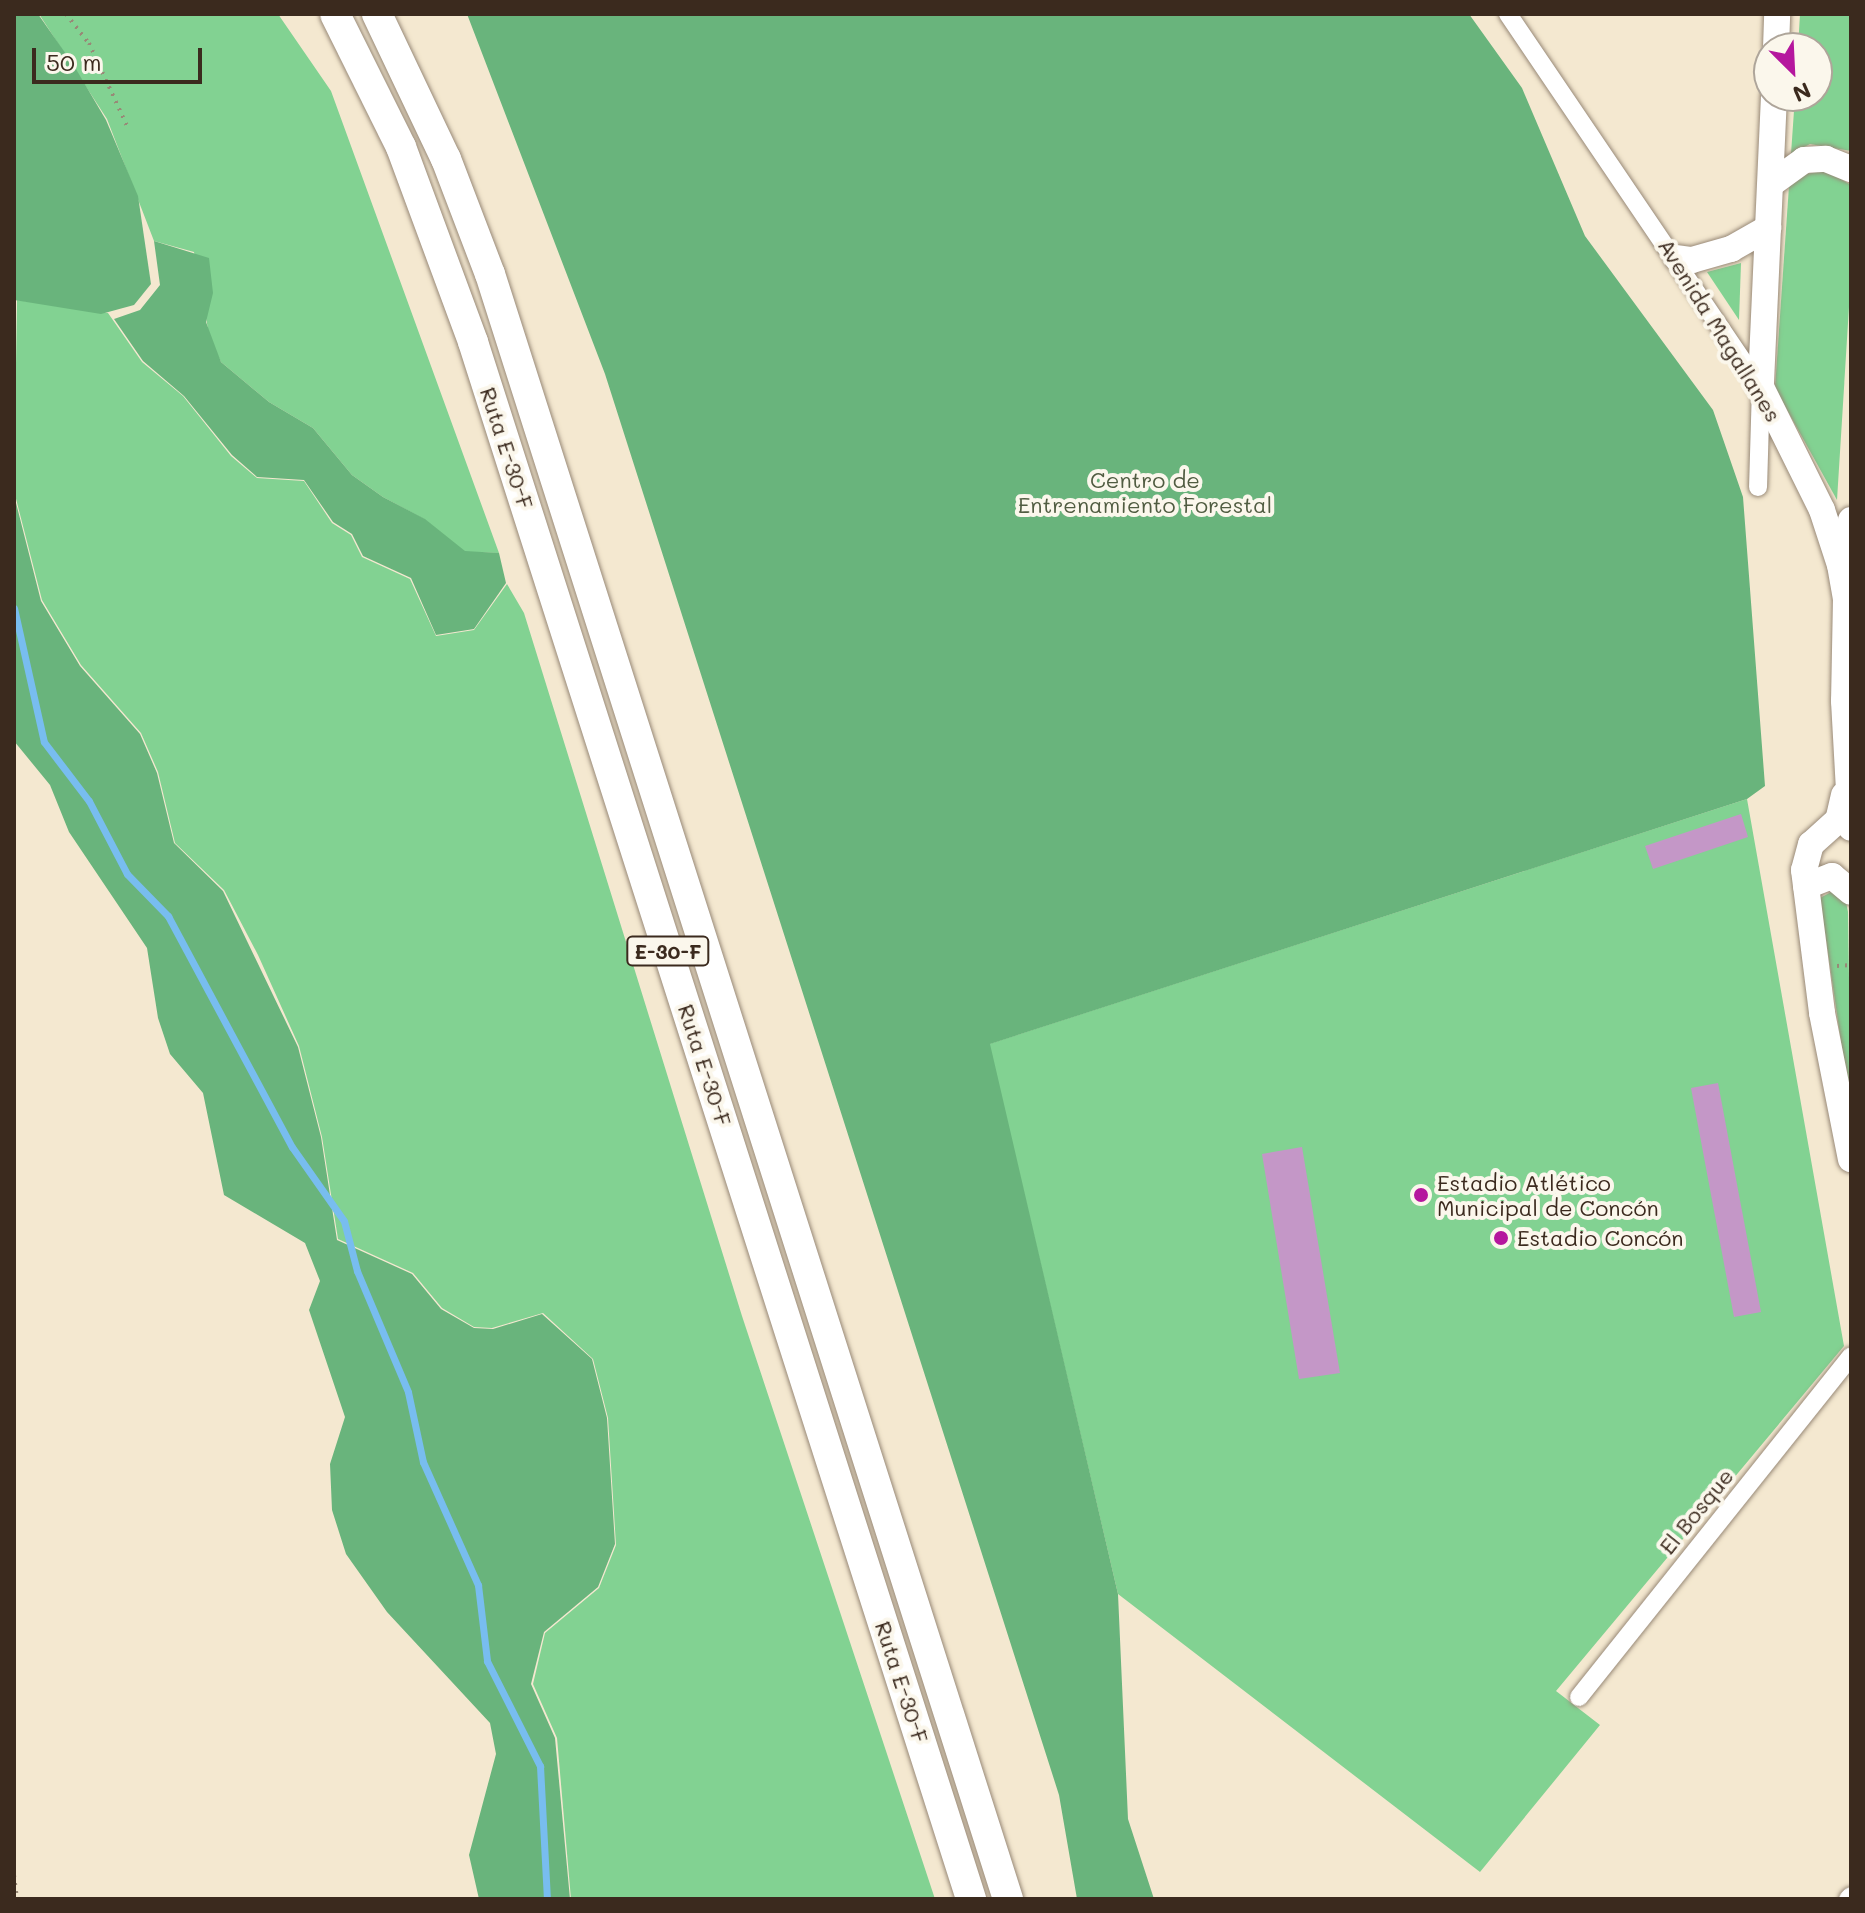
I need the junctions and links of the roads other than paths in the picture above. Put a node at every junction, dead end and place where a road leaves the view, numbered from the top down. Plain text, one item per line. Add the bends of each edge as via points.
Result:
1 (335, 14) edge
2 (377, 14) edge
3 (1508, 14) edge
4 (1773, 112) edge
5 (1851, 169) edge
6 (1771, 184) junction
7 (1768, 228) junction
8 (1677, 258) junction
9 (1761, 387) junction
10 (1758, 487) dead end
11 (1851, 520) edge
12 (1846, 598) junction
13 (1846, 775) junction
14 (1851, 828) edge
15 (1806, 886) junction
16 (1851, 892) edge
17 (1851, 1159) edge
18 (1851, 1356) edge
19 (1579, 1697) dead end
20 (971, 1899) edge
21 (1008, 1899) edge

1 - 20 highway, Ruta E-30-F / E-30-F via 401,147 473,342
2 - 21 highway, Ruta E-30-F / E-30-F via 446,159 490,274
3 - 8 street, Avenida Magallanes
4 - 6 main road
5 - 6 main road via 1826,159 1804,160
6 - 7 main road
7 - 8 main road via 1731,249 1692,260
7 - 9 main road
8 - 9 street, Avenida Magallanes
9 - 10 street
9 - 12 main road, Avenida Magallanes via 1822,510
11 - 12 main road
12 - 13 main road, Avenida Magallanes
13 - 14 main road, Avenida Magallanes
13 - 15 main road, Avenida Magallanes via 1838,820 1806,853
15 - 16 main road via 1832,876
15 - 17 main road, Avenida Magallanes via 1822,1013
18 - 19 street, El Bosque

